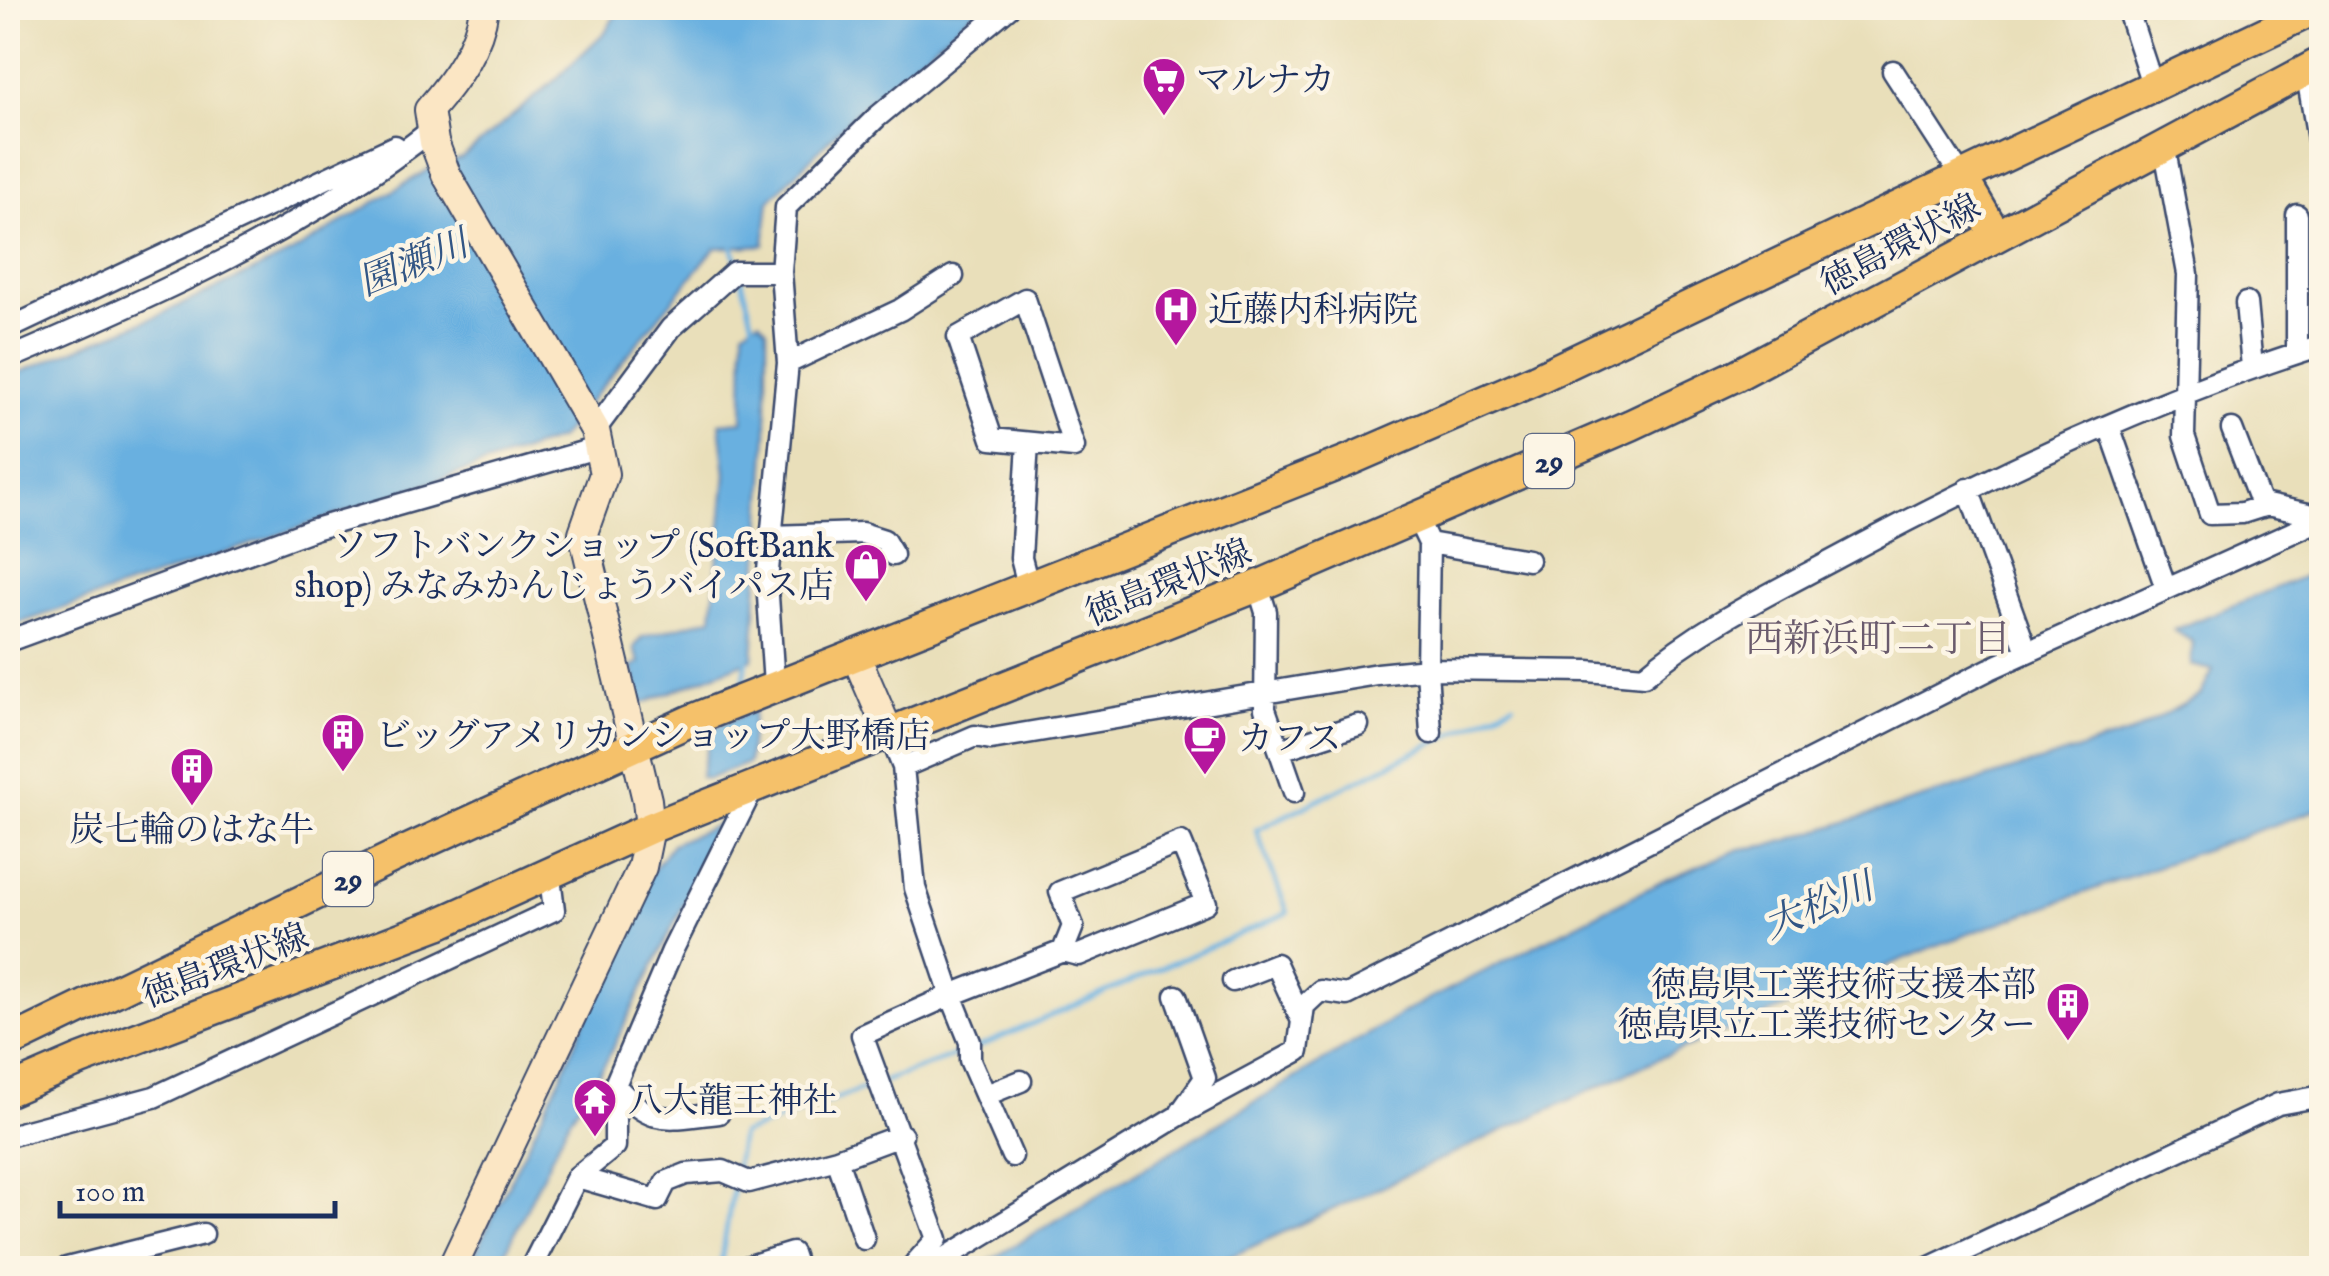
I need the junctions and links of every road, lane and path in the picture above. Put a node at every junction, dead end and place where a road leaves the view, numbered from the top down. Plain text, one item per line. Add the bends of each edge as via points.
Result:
1 (484, 8) edge
2 (1008, 8) edge
3 (2127, 8) edge
4 (2316, 8) edge
5 (2314, 66) edge
6 (1893, 71) dead end
7 (2152, 87) junction
8 (434, 135) junction
9 (2164, 145) junction
10 (2322, 162) edge
11 (1963, 179) junction
12 (2297, 216) dead end
13 (1996, 235) junction
14 (781, 272) junction
15 (954, 276) dead end
16 (2246, 303) dead end
17 (8, 328) edge
18 (2322, 345) edge
19 (2297, 353) junction
20 (8, 359) edge
21 (788, 363) junction
22 (2252, 367) junction
23 (2183, 394) junction
24 (2110, 426) junction
25 (2232, 429) dead end
26 (596, 432) junction
27 (1028, 443) junction
28 (1968, 489) junction
29 (2262, 507) junction
30 (2322, 518) edge
31 (1423, 531) junction
32 (771, 536) junction
33 (893, 555) dead end
34 (1528, 560) dead end
35 (1028, 586) junction
36 (1258, 586) junction
37 (2166, 588) junction
38 (8, 641) edge
39 (2026, 652) junction
40 (855, 654) junction
41 (1428, 670) junction
42 (766, 689) junction
43 (1264, 694) junction
44 (962, 706) junction
45 (1358, 725) dead end
46 (1431, 733) dead end
47 (890, 734) junction
48 (975, 736) junction
49 (636, 744) junction
50 (1280, 750) junction
51 (903, 768) junction
52 (749, 788) junction
53 (1294, 792) dead end
54 (650, 828) junction
55 (550, 877) junction
56 (1062, 951) junction
57 (1233, 981) dead end
58 (951, 995) junction
59 (1176, 996) dead end
60 (1302, 1021) junction
61 (8, 1043) edge
62 (1020, 1081) dead end
63 (615, 1085) junction
64 (8, 1091) edge
65 (986, 1095) junction
66 (2322, 1096) edge
67 (719, 1113) dead end
68 (1177, 1117) junction
69 (12, 1135) dead end
70 (902, 1135) junction
71 (1012, 1156) dead end
72 (837, 1159) junction
73 (577, 1177) junction
74 (203, 1234) dead end
75 (864, 1239) dead end
76 (66, 1268) edge
77 (452, 1268) edge
78 (531, 1268) edge
79 (742, 1268) edge
80 (797, 1268) edge
81 (911, 1268) edge
82 (929, 1268) edge
83 (1928, 1268) edge

1 - 8 street via 465,62 429,110
2 - 14 street via 876,118 786,207
3 - 7 street
4 - 7 main road, 徳島環状線 / 29
5 - 9 main road, 徳島環状線 / 29
5 - 10 street
6 - 11 street
7 - 11 main road, 徳島環状線 / 29
8 - 17 street
8 - 20 street via 304,217 166,290
8 - 26 street via 446,174
9 - 13 main road, 徳島環状線 / 29
9 - 23 street via 2188,274
11 - 13 main road
11 - 35 main road, 徳島環状線 / 29 via 1517,388
12 - 19 street
13 - 31 main road, 徳島環状線 / 29 via 1735,376
14 - 21 street
14 - 26 street via 734,272 671,328
15 - 21 street via 900,310
16 - 22 street
18 - 19 street
19 - 22 street
21 - 32 street
22 - 23 street
23 - 24 street
23 - 29 street via 2184,436 2210,514
24 - 28 street
24 - 37 street
25 - 29 street
26 - 38 street
26 - 49 street via 604,474 583,533
27 - 27 street via 992,439 958,337 1025,298 1074,448
27 - 35 street via 1021,558
28 - 39 street
28 - 41 street via 1802,577 1644,676
29 - 30 street
30 - 37 street
31 - 34 street
31 - 36 main road, 徳島環状線 / 29
31 - 41 street
32 - 33 street via 862,533 884,540
32 - 42 street
35 - 40 main road, 徳島環状線 / 29
36 - 43 street via 1266,612
36 - 44 main road, 徳島環状線 / 29
37 - 39 street
39 - 60 street via 1347,994 1320,991 1304,1006
40 - 42 main road, 徳島環状線 / 29
40 - 47 street
41 - 43 street
41 - 46 street
42 - 49 main road, 徳島環状線 / 29
43 - 48 street via 991,739
43 - 50 street
44 - 47 main road, 徳島環状線 / 29
44 - 48 street
45 - 50 street
47 - 51 street
47 - 52 main road, 徳島環状線 / 29
48 - 51 street
49 - 54 street
49 - 61 main road, 徳島環状線 / 29
50 - 53 street
51 - 58 street via 915,888
52 - 54 main road, 徳島環状線 / 29
52 - 63 street
54 - 55 main road, 徳島環状線 / 29
54 - 77 street via 642,867
55 - 64 main road, 徳島環状線 / 29
55 - 69 street via 554,910 492,943 154,1098
56 - 56 street via 1073,926 1060,892 1180,842 1206,903 1080,954
56 - 58 street
57 - 60 street via 1276,964
58 - 65 street
58 - 70 street via 862,1034
59 - 68 street via 1205,1078
60 - 68 street via 1298,1051
62 - 65 street
63 - 67 street via 654,1120
63 - 73 street via 615,1146
65 - 71 street
66 - 83 street via 2278,1104
68 - 82 street
70 - 72 street
70 - 81 street via 937,1238
72 - 73 street via 749,1182 723,1172 686,1174 666,1182 657,1200
72 - 75 street
73 - 78 street
74 - 76 street
79 - 80 street via 792,1253

